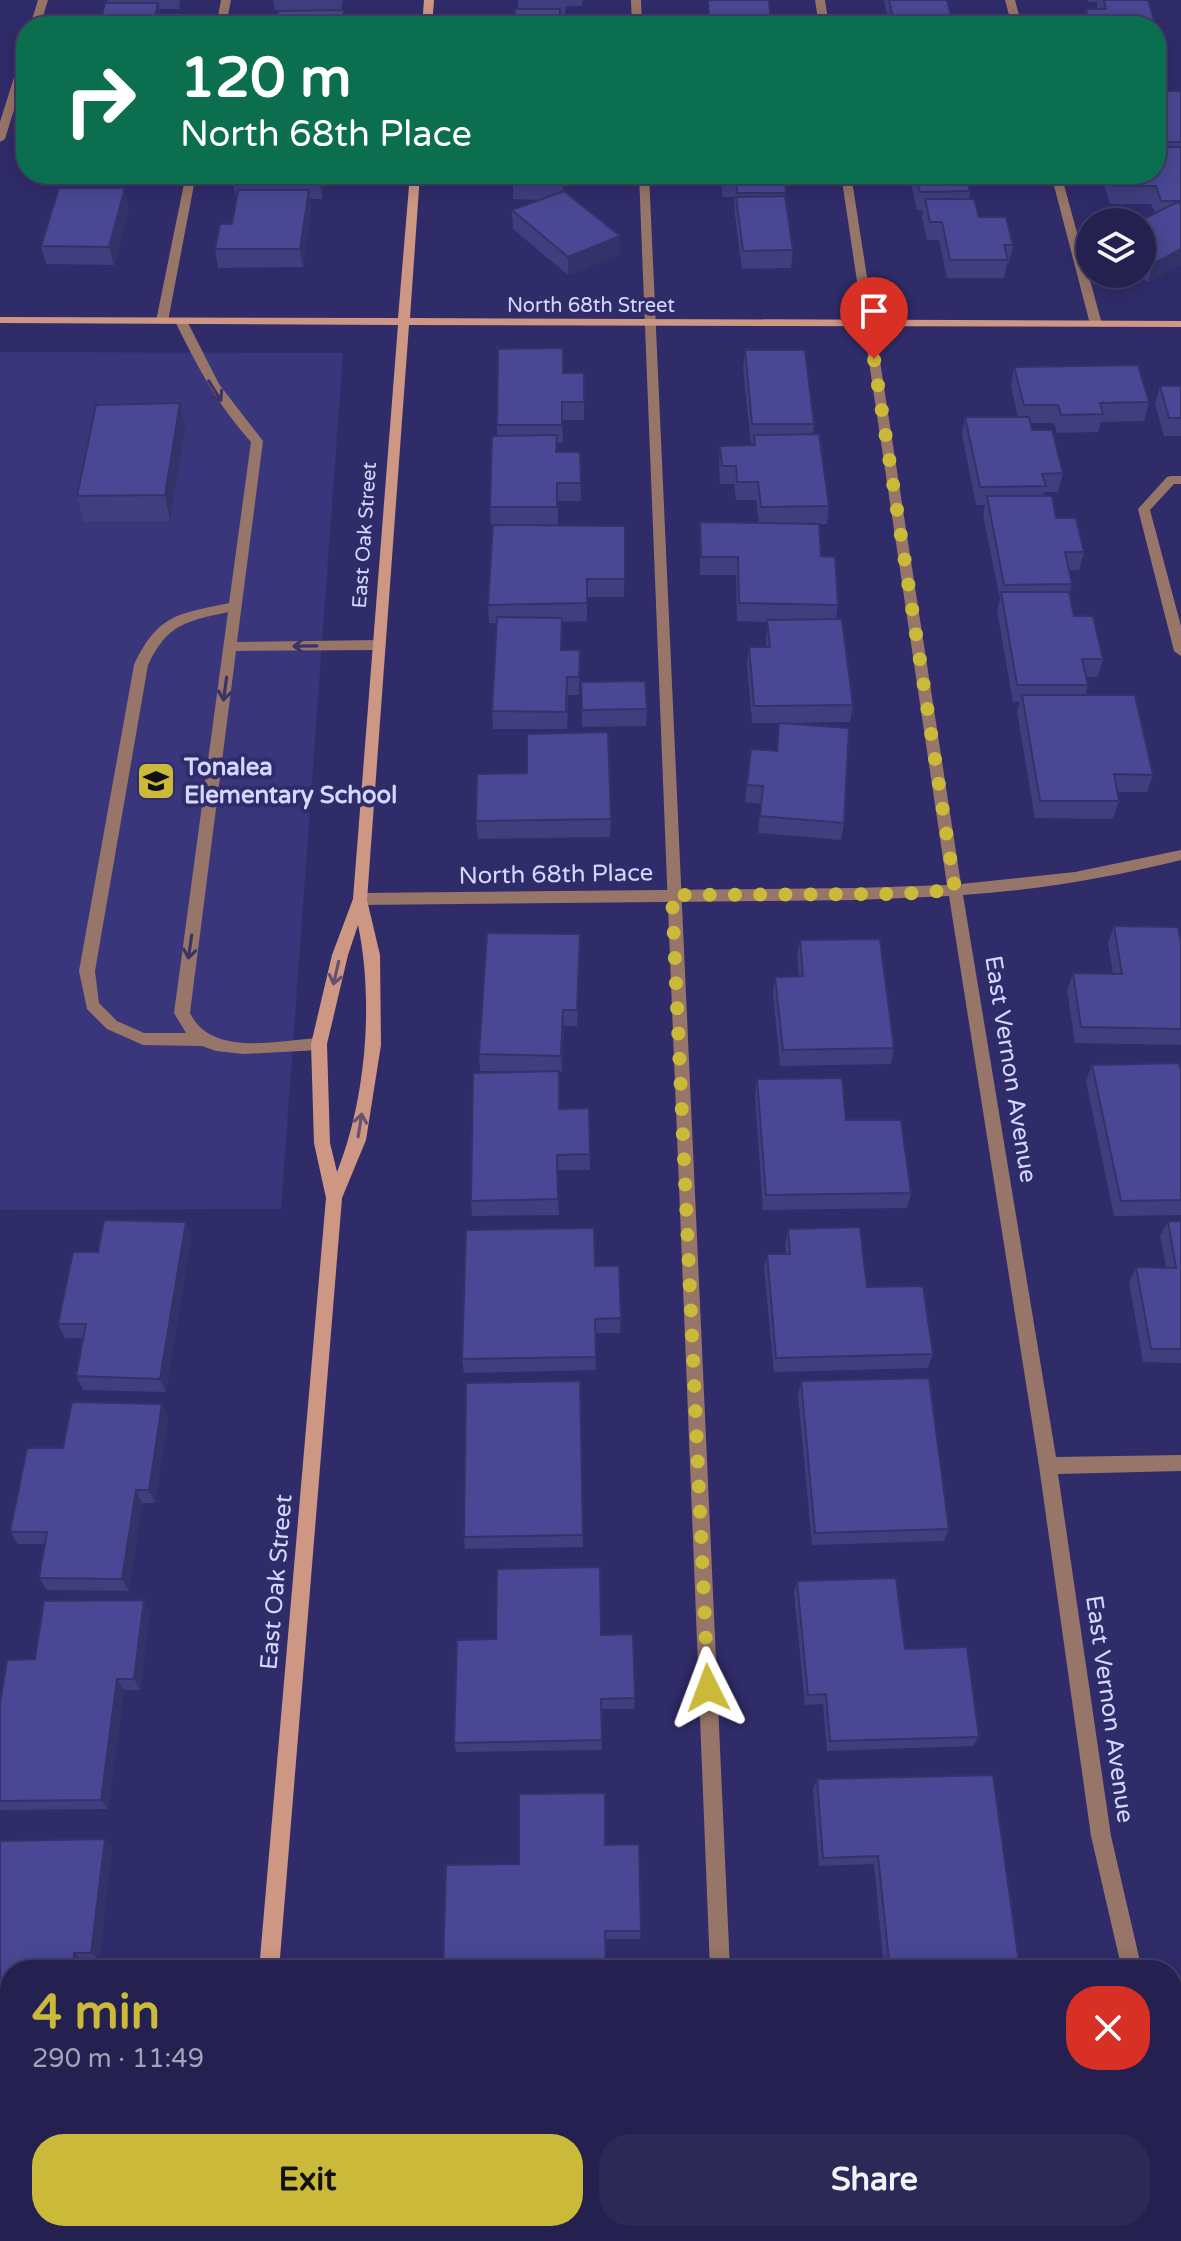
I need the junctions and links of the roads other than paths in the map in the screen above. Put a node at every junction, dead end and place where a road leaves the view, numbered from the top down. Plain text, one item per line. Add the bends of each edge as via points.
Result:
1 (16, 87) edge
2 (0, 139) edge
3 (189, 184) edge
4 (414, 184) edge
5 (644, 184) edge
6 (847, 184) edge
7 (1059, 184) edge
8 (0, 320) edge
9 (162, 321) junction
10 (181, 321) junction
11 (404, 322) junction
12 (651, 323) junction
13 (868, 324) junction
14 (1096, 324) junction
15 (1181, 324) edge
16 (1181, 480) edge
17 (236, 606) junction
18 (379, 645) junction
19 (230, 647) junction
20 (1181, 651) edge
21 (1181, 855) edge
22 (955, 890) junction
23 (672, 895) junction
24 (360, 899) junction
25 (204, 1040) junction
26 (319, 1044) junction
27 (334, 1198) junction
28 (1181, 1463) edge
29 (1048, 1466) junction
30 (270, 1960) edge
31 (720, 1960) edge
32 (1130, 1960) edge

1 - 2 street
3 - 9 street
4 - 11 street, East Oak Street
5 - 12 street
6 - 13 street, East Vernon Avenue
7 - 14 street
8 - 9 street, North 68th Street
9 - 10 street, North 68th Street
10 - 11 street, North 68th Street
10 -> 17 street via 211,386 257,441
11 - 12 street, North 68th Street
11 - 18 street, East Oak Street
12 - 13 street, North 68th Street
12 - 23 street
13 - 14 street, North 68th Street
13 - 22 street, East Vernon Avenue
14 - 15 street, North 68th Street
16 - 20 street via 1171,480 1144,509
17 - 19 street
17 - 25 street via 171,622 151,640 141,665 87,971 92,1005 112,1025 143,1039
18 -> 19 street
18 - 24 street, East Oak Street
19 -> 25 street via 182,1013
21 - 22 street, North 68th Place via 1102,874
22 - 23 street, North 68th Place
22 - 29 street, East Vernon Avenue
23 - 24 street, North 68th Place
23 - 31 street
24 -> 26 street, East Oak Street via 340,955
27 -> 24 street, East Oak Street via 358,1140 373,1045 372,955
25 - 26 street via 228,1046
26 - 27 street, East Oak Street via 322,1143
27 - 30 street, East Oak Street
28 - 29 street
29 - 32 street, East Vernon Avenue via 1101,1836

